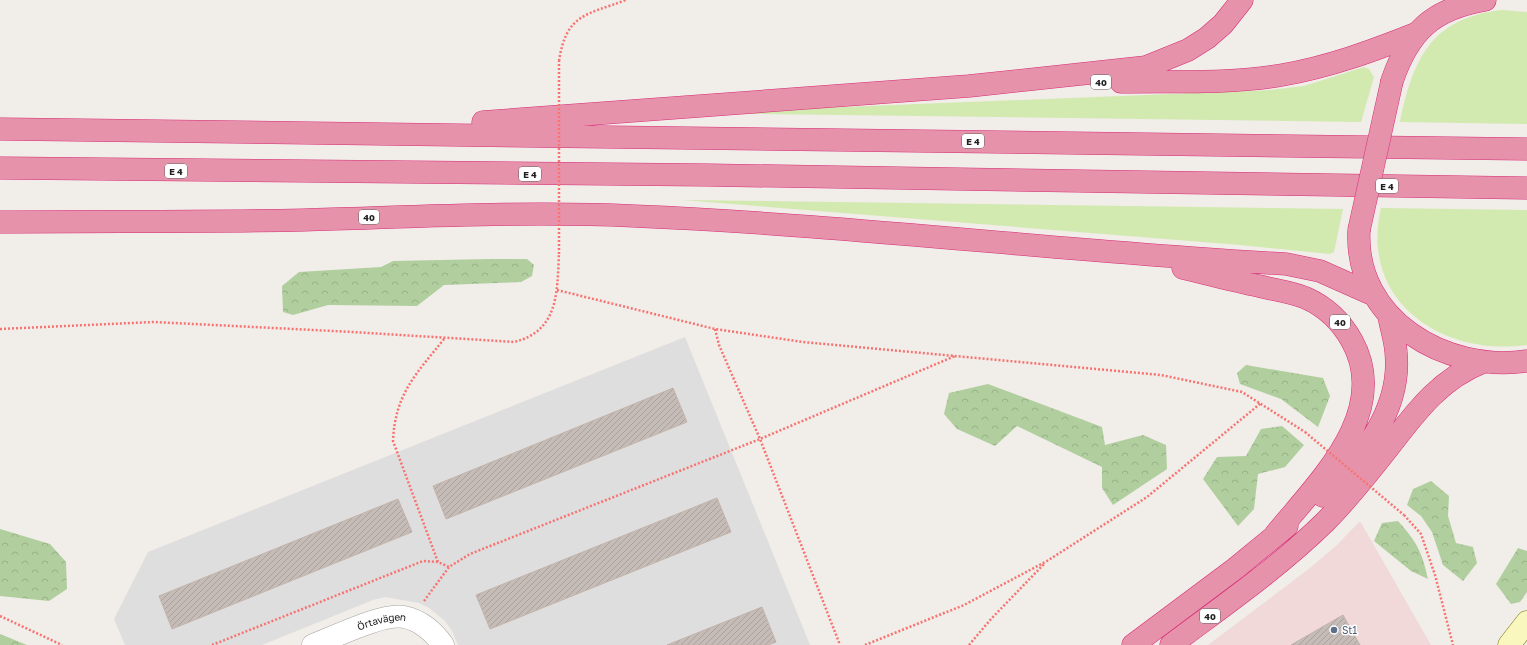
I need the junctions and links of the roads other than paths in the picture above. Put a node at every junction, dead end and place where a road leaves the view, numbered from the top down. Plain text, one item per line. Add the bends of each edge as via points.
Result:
1 (1242, 0) edge
2 (1449, 0) edge
3 (1485, 0) edge
4 (1434, 18) junction
5 (1415, 34) junction
6 (969, 86) junction
7 (0, 129) edge
8 (341, 133) junction
9 (1527, 149) edge
10 (0, 168) edge
11 (1527, 188) edge
12 (0, 222) edge
13 (1107, 251) junction
14 (1374, 295) junction
15 (1389, 316) junction
16 (1483, 362) junction
17 (1524, 364) edge
18 (1275, 535) junction
19 (1527, 622) edge
20 (313, 645) edge
21 (443, 645) edge
22 (1133, 645) edge
23 (1171, 645) edge
24 (1509, 645) edge

1 - 6 highway via 1223,24 1207,38 1188,50 1146,67
2 - 4 street
3 - 4 highway, 40 via 1460,5
4 - 5 highway, 40
5 - 6 highway, 40 via 1355,58 1281,75 1233,79
5 - 14 highway, bridge via 1392,80 1359,230 1363,271
6 - 8 highway, 40
7 - 8 highway, E 4
8 - 9 highway, E 4
10 - 11 highway, E 4 via 716,175
12 - 13 highway, 40 via 116,223 478,214 632,216
13 - 14 highway via 1286,264 1332,276
13 - 18 highway, 40 via 1305,298 1330,313 1349,335 1359,357 1363,379 1356,423 1333,464
14 - 15 highway
15 - 16 highway via 1417,338 1434,347
15 - 18 highway via 1396,353 1396,378 1382,422 1367,446 1341,478 1321,498
16 - 17 highway, 40
16 - 23 highway, 40 via 1455,376 1436,390 1412,415 1353,491 1294,550
18 - 22 highway, 40 via 1236,568
19 - 24 street
20 - 21 street, Örtavägen via 387,617 404,617 413,621 436,635

